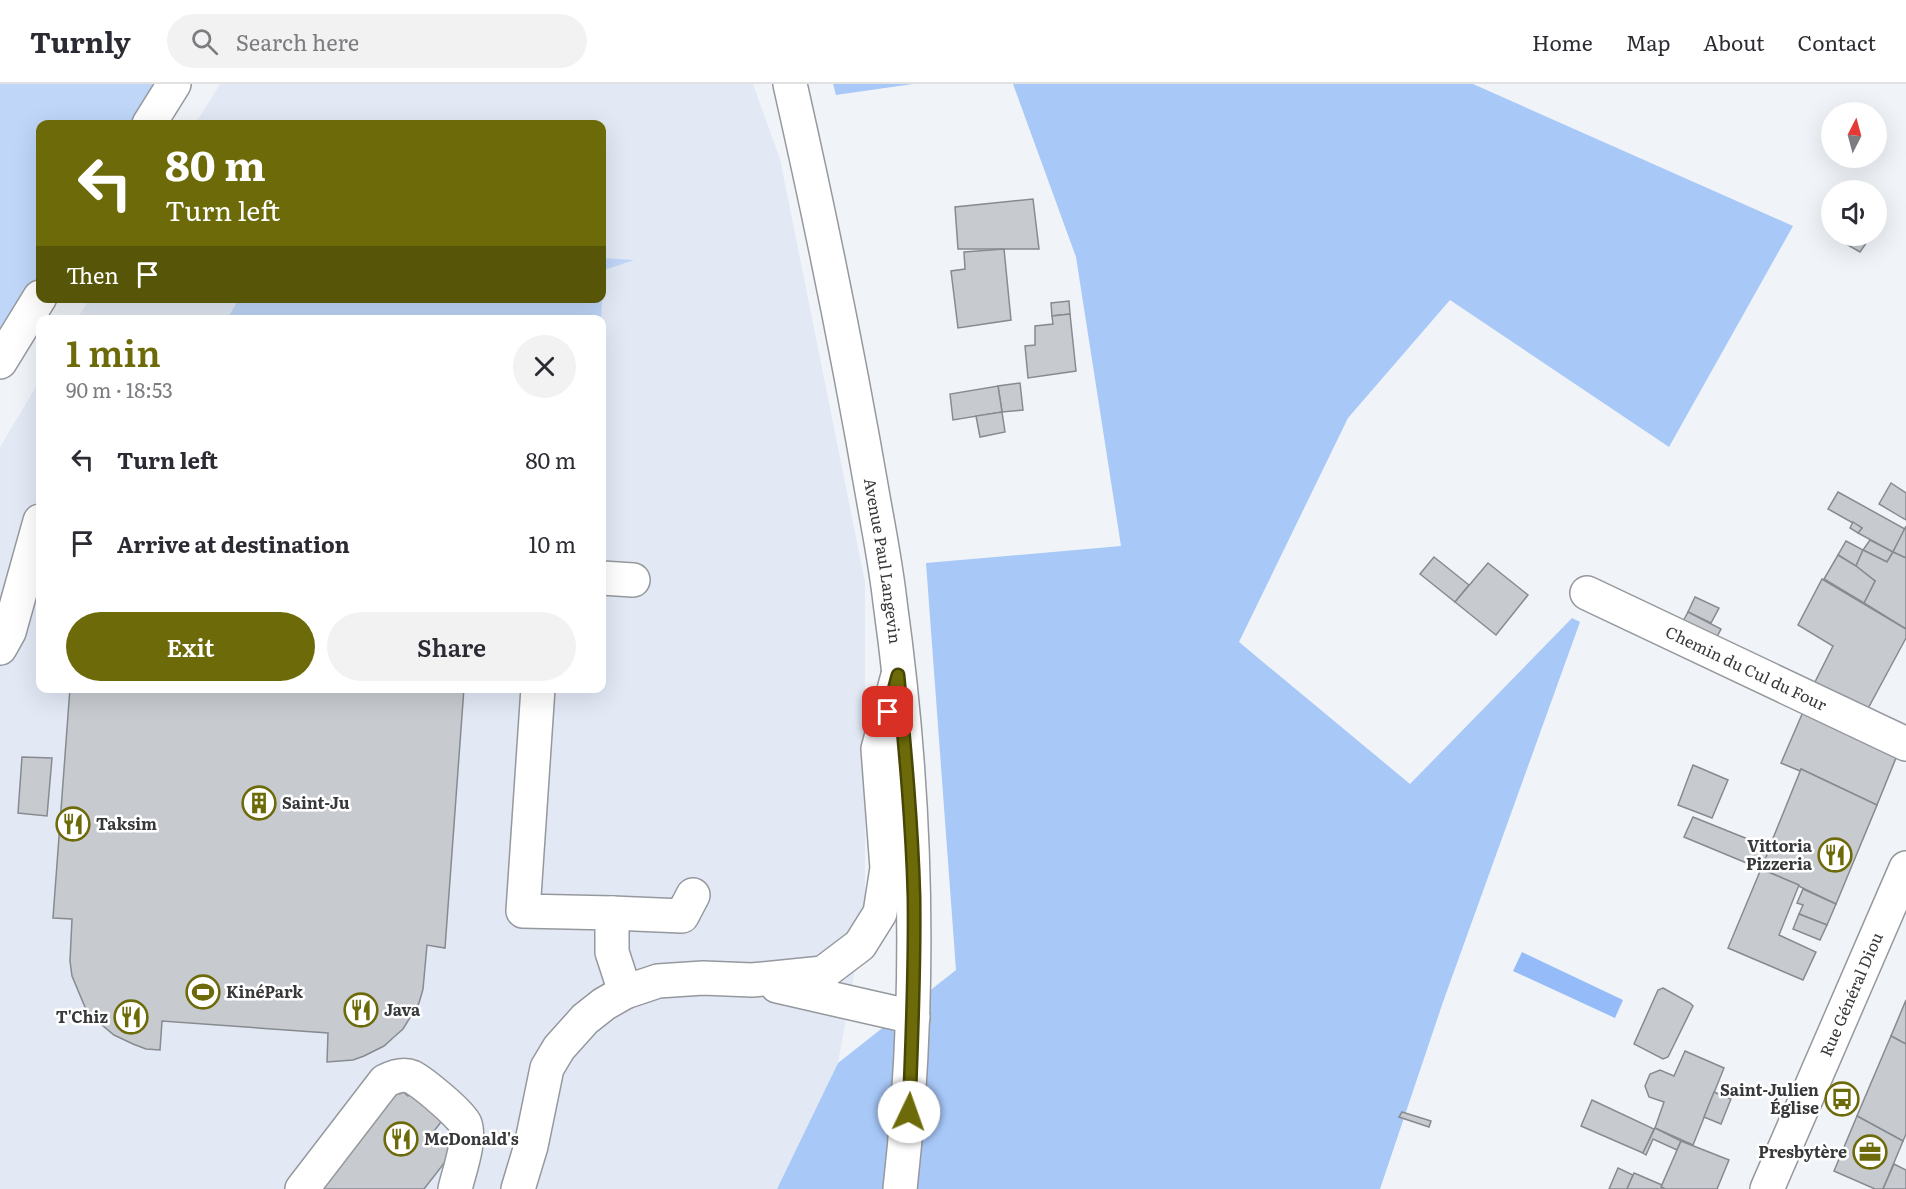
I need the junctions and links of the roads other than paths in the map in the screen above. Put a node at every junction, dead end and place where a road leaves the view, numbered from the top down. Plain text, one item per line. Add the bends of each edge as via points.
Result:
1 (174, 84) edge
2 (790, 84) edge
3 (152, 120) edge
4 (36, 303) edge
5 (0, 362) edge
6 (36, 535) edge
7 (1587, 592) dead end
8 (0, 648) edge
9 (898, 675) junction
10 (538, 693) edge
11 (1906, 744) edge
12 (1906, 868) edge
13 (693, 895) dead end
14 (612, 913) junction
15 (752, 980) junction
16 (625, 992) junction
17 (913, 1017) junction
18 (302, 1189) edge
19 (455, 1189) edge
20 (518, 1189) edge
21 (900, 1189) edge
22 (1767, 1189) edge

1 - 3 main road
2 - 9 main road, Avenue Paul Langevin via 858,407 890,601
4 - 5 main road
6 - 8 main road via 9,632
7 - 11 main road, Chemin du Cul du Four
9 - 15 main road via 878,748 887,868 880,913 860,945 823,973
9 - 17 main road, Avenue Paul Langevin via 913,886
10 - 14 main road via 523,911
12 - 22 main road, Rue Général Diou
13 - 14 main road via 681,916
14 - 16 main road via 612,952
15 - 16 main road via 658,981
15 - 17 main road
16 - 20 main road via 585,1019 547,1068
17 - 21 main road, Avenue Paul Langevin via 909,1112
18 - 19 main road via 385,1081 397,1076 411,1077 459,1113 466,1125 466,1146

